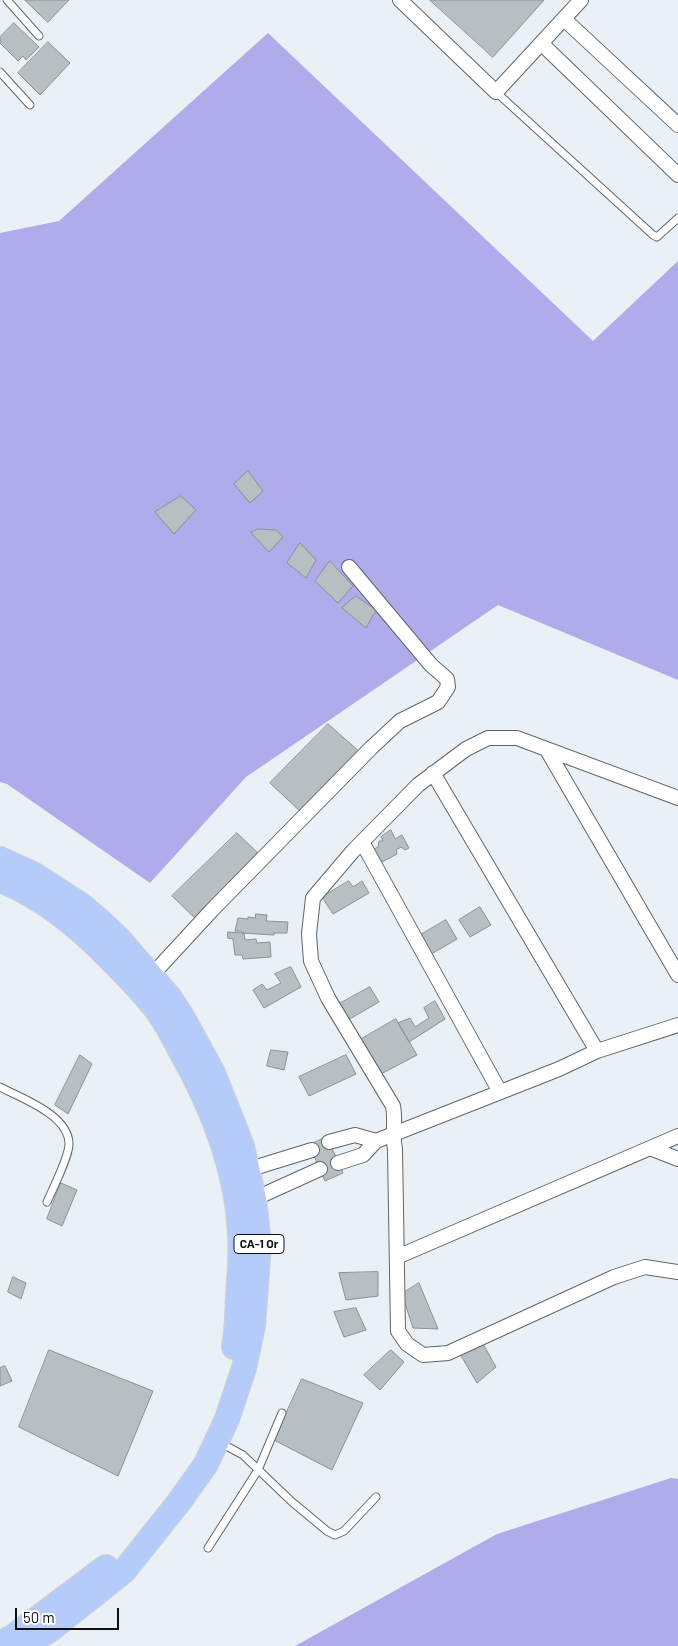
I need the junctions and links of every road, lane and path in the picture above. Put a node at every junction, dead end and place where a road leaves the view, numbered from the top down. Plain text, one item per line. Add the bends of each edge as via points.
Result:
1 (7, 0) edge
2 (400, 0) edge
3 (582, 0) edge
4 (564, 19) junction
5 (39, 36) dead end
6 (542, 44) junction
7 (0, 72) edge
8 (496, 92) junction
9 (30, 104) dead end
10 (678, 125) edge
11 (678, 175) edge
12 (678, 218) edge
13 (349, 567) dead end
14 (547, 750) junction
15 (433, 773) junction
16 (678, 798) edge
17 (362, 842) junction
18 (0, 858) edge
19 (3, 884) edge
20 (152, 975) junction
21 (678, 975) edge
22 (678, 1025) edge
23 (598, 1051) junction
24 (0, 1087) edge
25 (500, 1092) junction
26 (393, 1135) junction
27 (678, 1136) edge
28 (376, 1141) junction
29 (329, 1142) dead end
30 (650, 1148) junction
31 (312, 1150) dead end
32 (678, 1159) edge
33 (338, 1163) dead end
34 (320, 1169) dead end
35 (247, 1170) junction
36 (254, 1199) junction
37 (47, 1202) dead end
38 (397, 1257) junction
39 (678, 1272) edge
40 (282, 1413) dead end
41 (216, 1441) junction
42 (258, 1470) junction
43 (376, 1497) dead end
44 (208, 1548) dead end
45 (0, 1644) edge
46 (26, 1646) edge

1 - 5 lane
2 - 8 street
3 - 4 street
4 - 6 street
4 - 10 street
6 - 8 street
6 - 11 street
7 - 9 lane
8 - 12 lane via 653,235 657,237
13 - 20 street via 431,665 447,679 448,688 438,702 400,721
14 - 15 street via 517,738 488,738 466,749
14 - 16 street
14 - 21 street
15 - 17 street
15 - 23 street
17 - 25 street
17 - 26 street via 313,898 308,934 311,961 328,998 393,1106 396,1119
18 - 20 highway, CA-1 Or via 33,874 81,905 100,920
19 - 45 highway, CA-1 Or via 43,903 80,930 135,984 168,1028 202,1089 219,1135 236,1195 241,1260 238,1328 229,1367 207,1429 191,1460 158,1509 122,1552
20 - 35 highway, CA-1 Or via 183,1018 213,1073 242,1146
22 - 23 street
23 - 25 street
24 - 37 lane via 48,1111 62,1126 69,1142
25 - 26 street
26 - 28 street
26 - 38 street
27 - 30 street
28 - 29 street via 355,1135
28 - 33 street via 363,1155
30 - 32 street
30 - 38 street
31 - 35 street
34 - 36 street
35 - 36 highway, CA-1 Or
36 - 41 highway, CA-1 Or via 259,1244 253,1326 244,1368
38 - 39 street via 398,1331 407,1344 423,1355 448,1353 614,1277 644,1267
40 - 42 lane
41 - 42 lane via 243,1455
41 - 46 highway, CA-1 Or via 192,1484 124,1571
42 - 43 lane via 327,1532 335,1535 344,1531
42 - 44 lane

